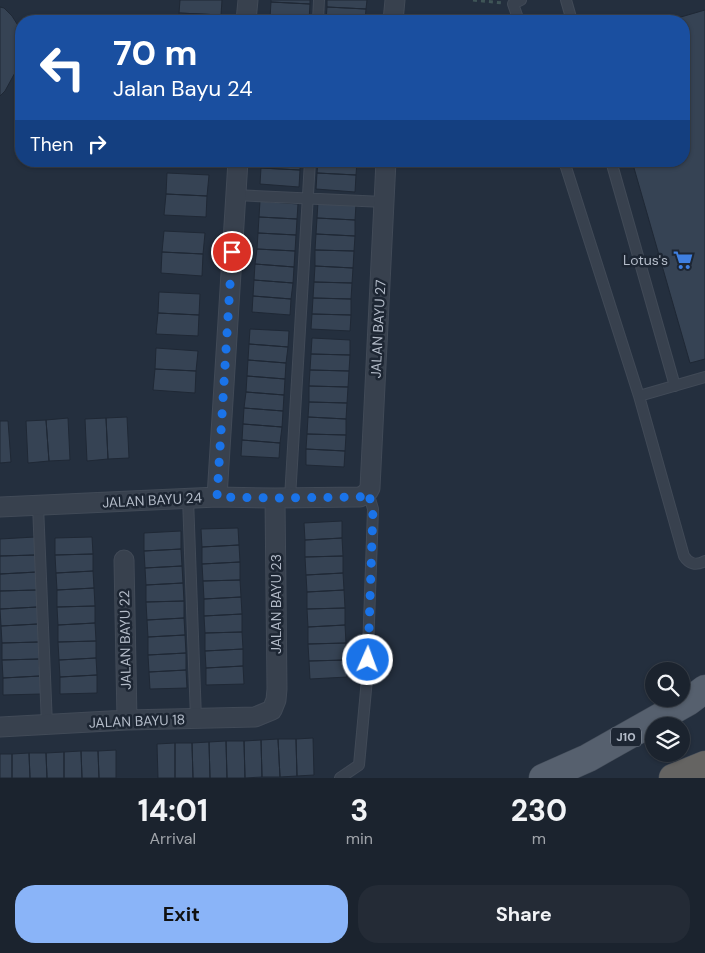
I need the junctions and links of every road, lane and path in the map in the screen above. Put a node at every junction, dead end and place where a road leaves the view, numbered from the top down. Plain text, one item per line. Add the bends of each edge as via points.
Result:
1 (248, 0) edge
2 (319, 0) edge
3 (394, 0) edge
4 (473, 0) edge
5 (566, 0) edge
6 (517, 2) edge
7 (247, 15) edge
8 (318, 15) edge
9 (393, 15) edge
10 (518, 15) edge
11 (570, 15) edge
12 (237, 167) edge
13 (310, 167) edge
14 (386, 167) edge
15 (566, 167) edge
16 (613, 167) edge
17 (235, 196) junction
18 (307, 199) junction
19 (384, 202) junction
20 (705, 377) edge
21 (675, 386) junction
22 (639, 396) junction
23 (366, 494) junction
24 (217, 497) junction
25 (188, 498) junction
26 (282, 498) junction
27 (38, 505) junction
28 (0, 507) edge
29 (124, 560) dead end
30 (705, 561) edge
31 (705, 689) edge
32 (272, 710) joint
33 (196, 718) junction
34 (127, 720) junction
35 (46, 725) junction
36 (0, 728) edge
37 (340, 778) edge
38 (543, 778) edge

1 - 7 street
2 - 8 lane
3 - 9 street
4 - 6 path
5 - 11 lane
6 - 10 lane
12 - 17 street
13 - 18 lane
14 - 19 street, JALAN BAYU 27
15 - 22 lane
16 - 21 lane
17 - 18 lane
17 - 24 street
18 - 19 lane
18 - 26 lane
19 - 23 street, JALAN BAYU 27 via 370,488
20 - 21 lane
21 - 22 lane
22 - 30 lane via 684,556 692,563
23 - 26 street, JALAN BAYU 24 via 360,497
23 - 37 lane via 373,509 367,679 359,765
24 - 25 street, JALAN BAYU 24
24 - 26 street, JALAN BAYU 24
25 - 27 street, JALAN BAYU 24
25 - 33 lane
26 - 32 street, JALAN BAYU 23 via 276,700
27 - 28 street, JALAN BAYU 24
27 - 35 lane
29 - 34 street, JALAN BAYU 22
31 - 38 main road, J10 via 588,758
32 - 33 street, JALAN BAYU 18 via 255,717
33 - 34 street, JALAN BAYU 18
34 - 35 street, JALAN BAYU 18
35 - 36 street, JALAN BAYU 18

